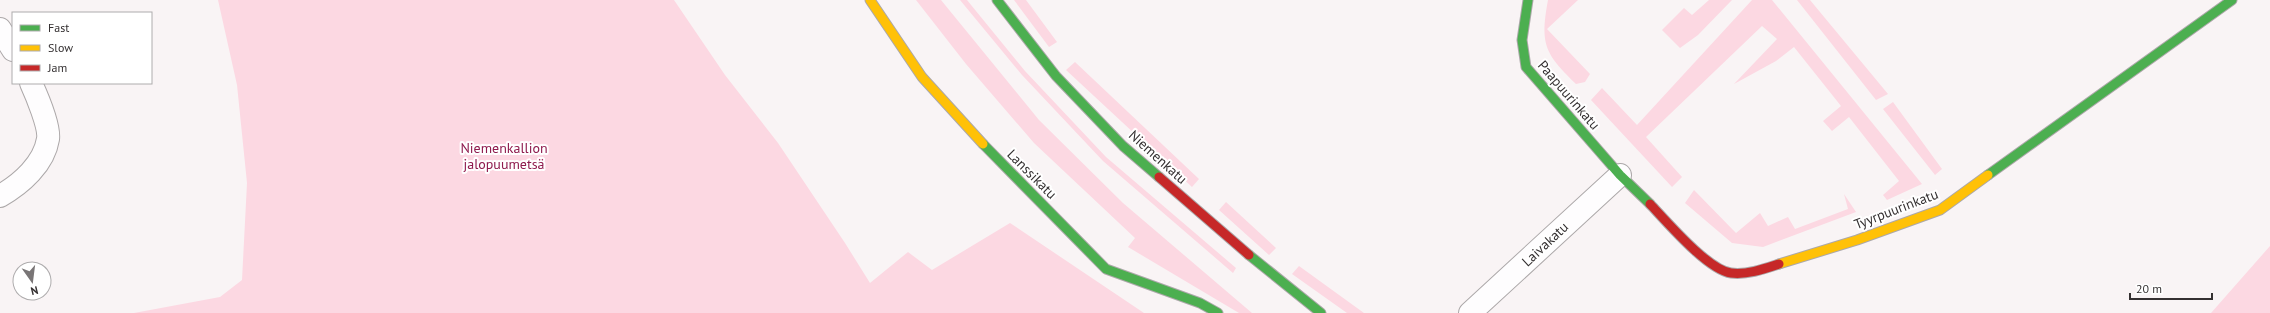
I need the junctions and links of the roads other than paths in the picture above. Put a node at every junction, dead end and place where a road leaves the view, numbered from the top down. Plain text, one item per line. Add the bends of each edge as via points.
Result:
1 (870, 0) edge
2 (998, 0) edge
3 (1528, 0) edge
4 (2232, 0) edge
5 (0, 29) edge
6 (12, 48) edge
7 (31, 84) edge
8 (1620, 175) junction
9 (0, 196) edge
10 (1218, 313) edge
11 (1321, 313) edge
12 (1470, 313) edge

1 - 10 street, Lanssikatu via 922,77 1001,164 1106,269 1200,303
2 - 11 street, Niemenkatu via 1056,76 1123,146 1267,271
3 - 8 street, Paapuurinkatu via 1522,40 1526,67
4 - 8 street, Tyyrpuurinkatu via 1940,210 1857,240 1754,272 1730,273 1708,263
5 - 6 street
7 - 9 street via 39,101 48,138 38,164 12,189
8 - 12 street, Laivakatu

